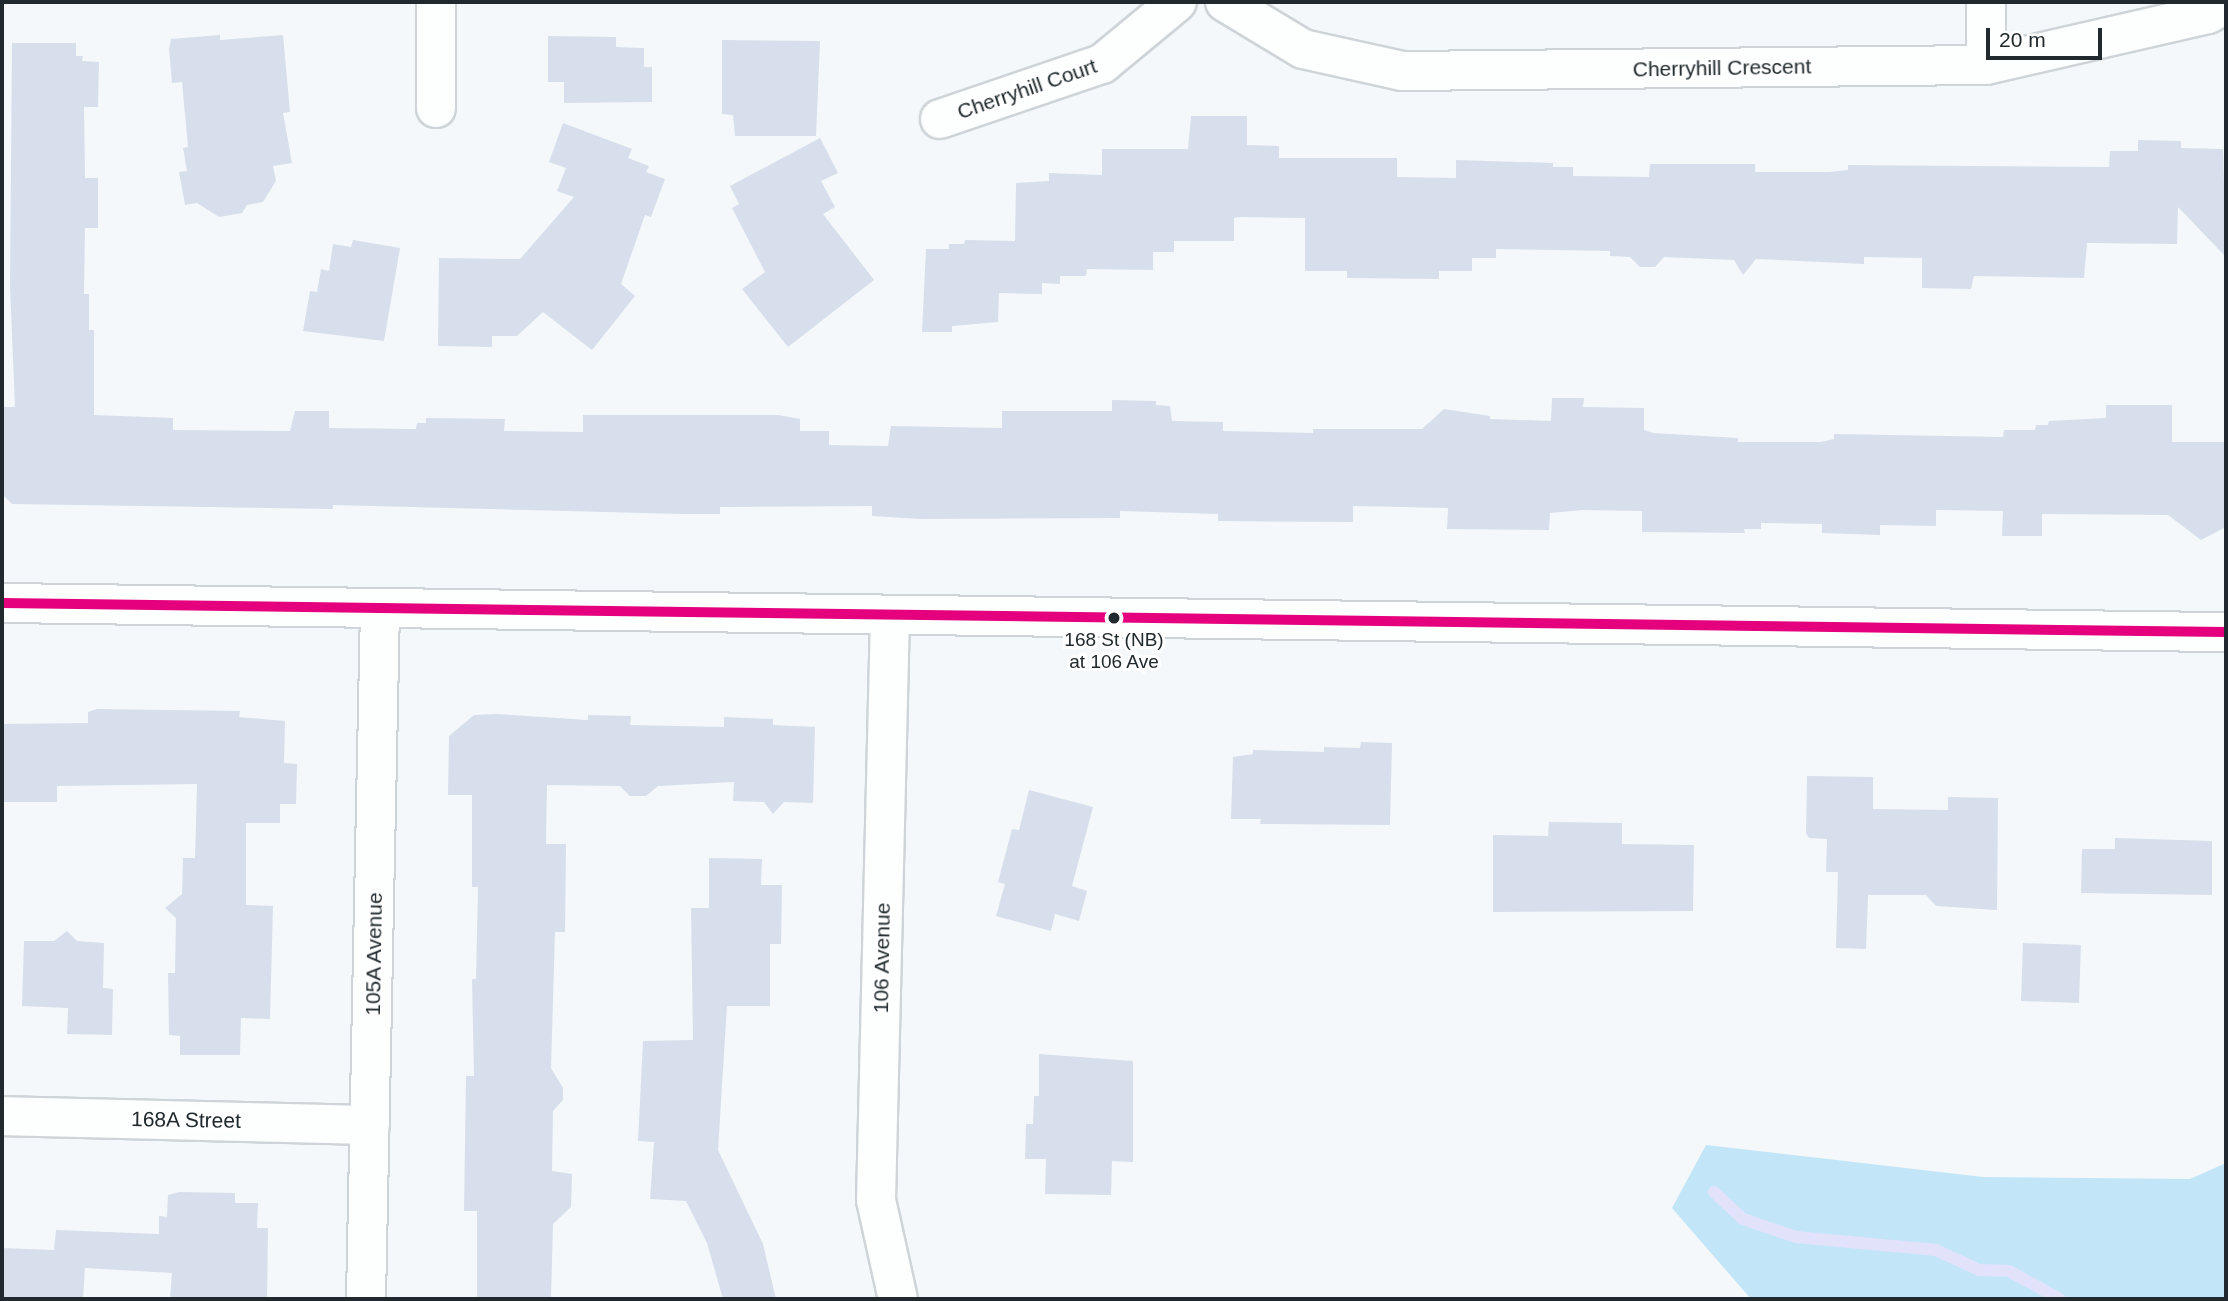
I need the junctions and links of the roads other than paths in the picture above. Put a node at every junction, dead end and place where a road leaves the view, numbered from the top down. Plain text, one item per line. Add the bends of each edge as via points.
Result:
1 (436, 2) edge
2 (1177, 2) edge
3 (1225, 2) edge
4 (1986, 2) edge
5 (2226, 4) edge
6 (1986, 65) junction
7 (436, 108) dead end
8 (940, 119) dead end
9 (2, 603) edge
10 (380, 608) junction
11 (890, 615) junction
12 (2226, 632) edge
13 (2, 1116) edge
14 (370, 1125) junction
15 (366, 1299) edge
16 (898, 1299) edge

1 - 7 street
2 - 8 street, Cherryhill Court via 1102,64
3 - 6 street, Cherryhill Crescent via 1303,49 1402,71
4 - 6 street
5 - 6 street, Cherryhill Crescent via 2208,14
9 - 10 street
10 - 11 street
10 - 14 street, 105A Avenue
11 - 12 street
11 - 16 street, 106 Avenue via 876,1200
13 - 14 street, 168A Street
14 - 15 street, 105A Avenue

